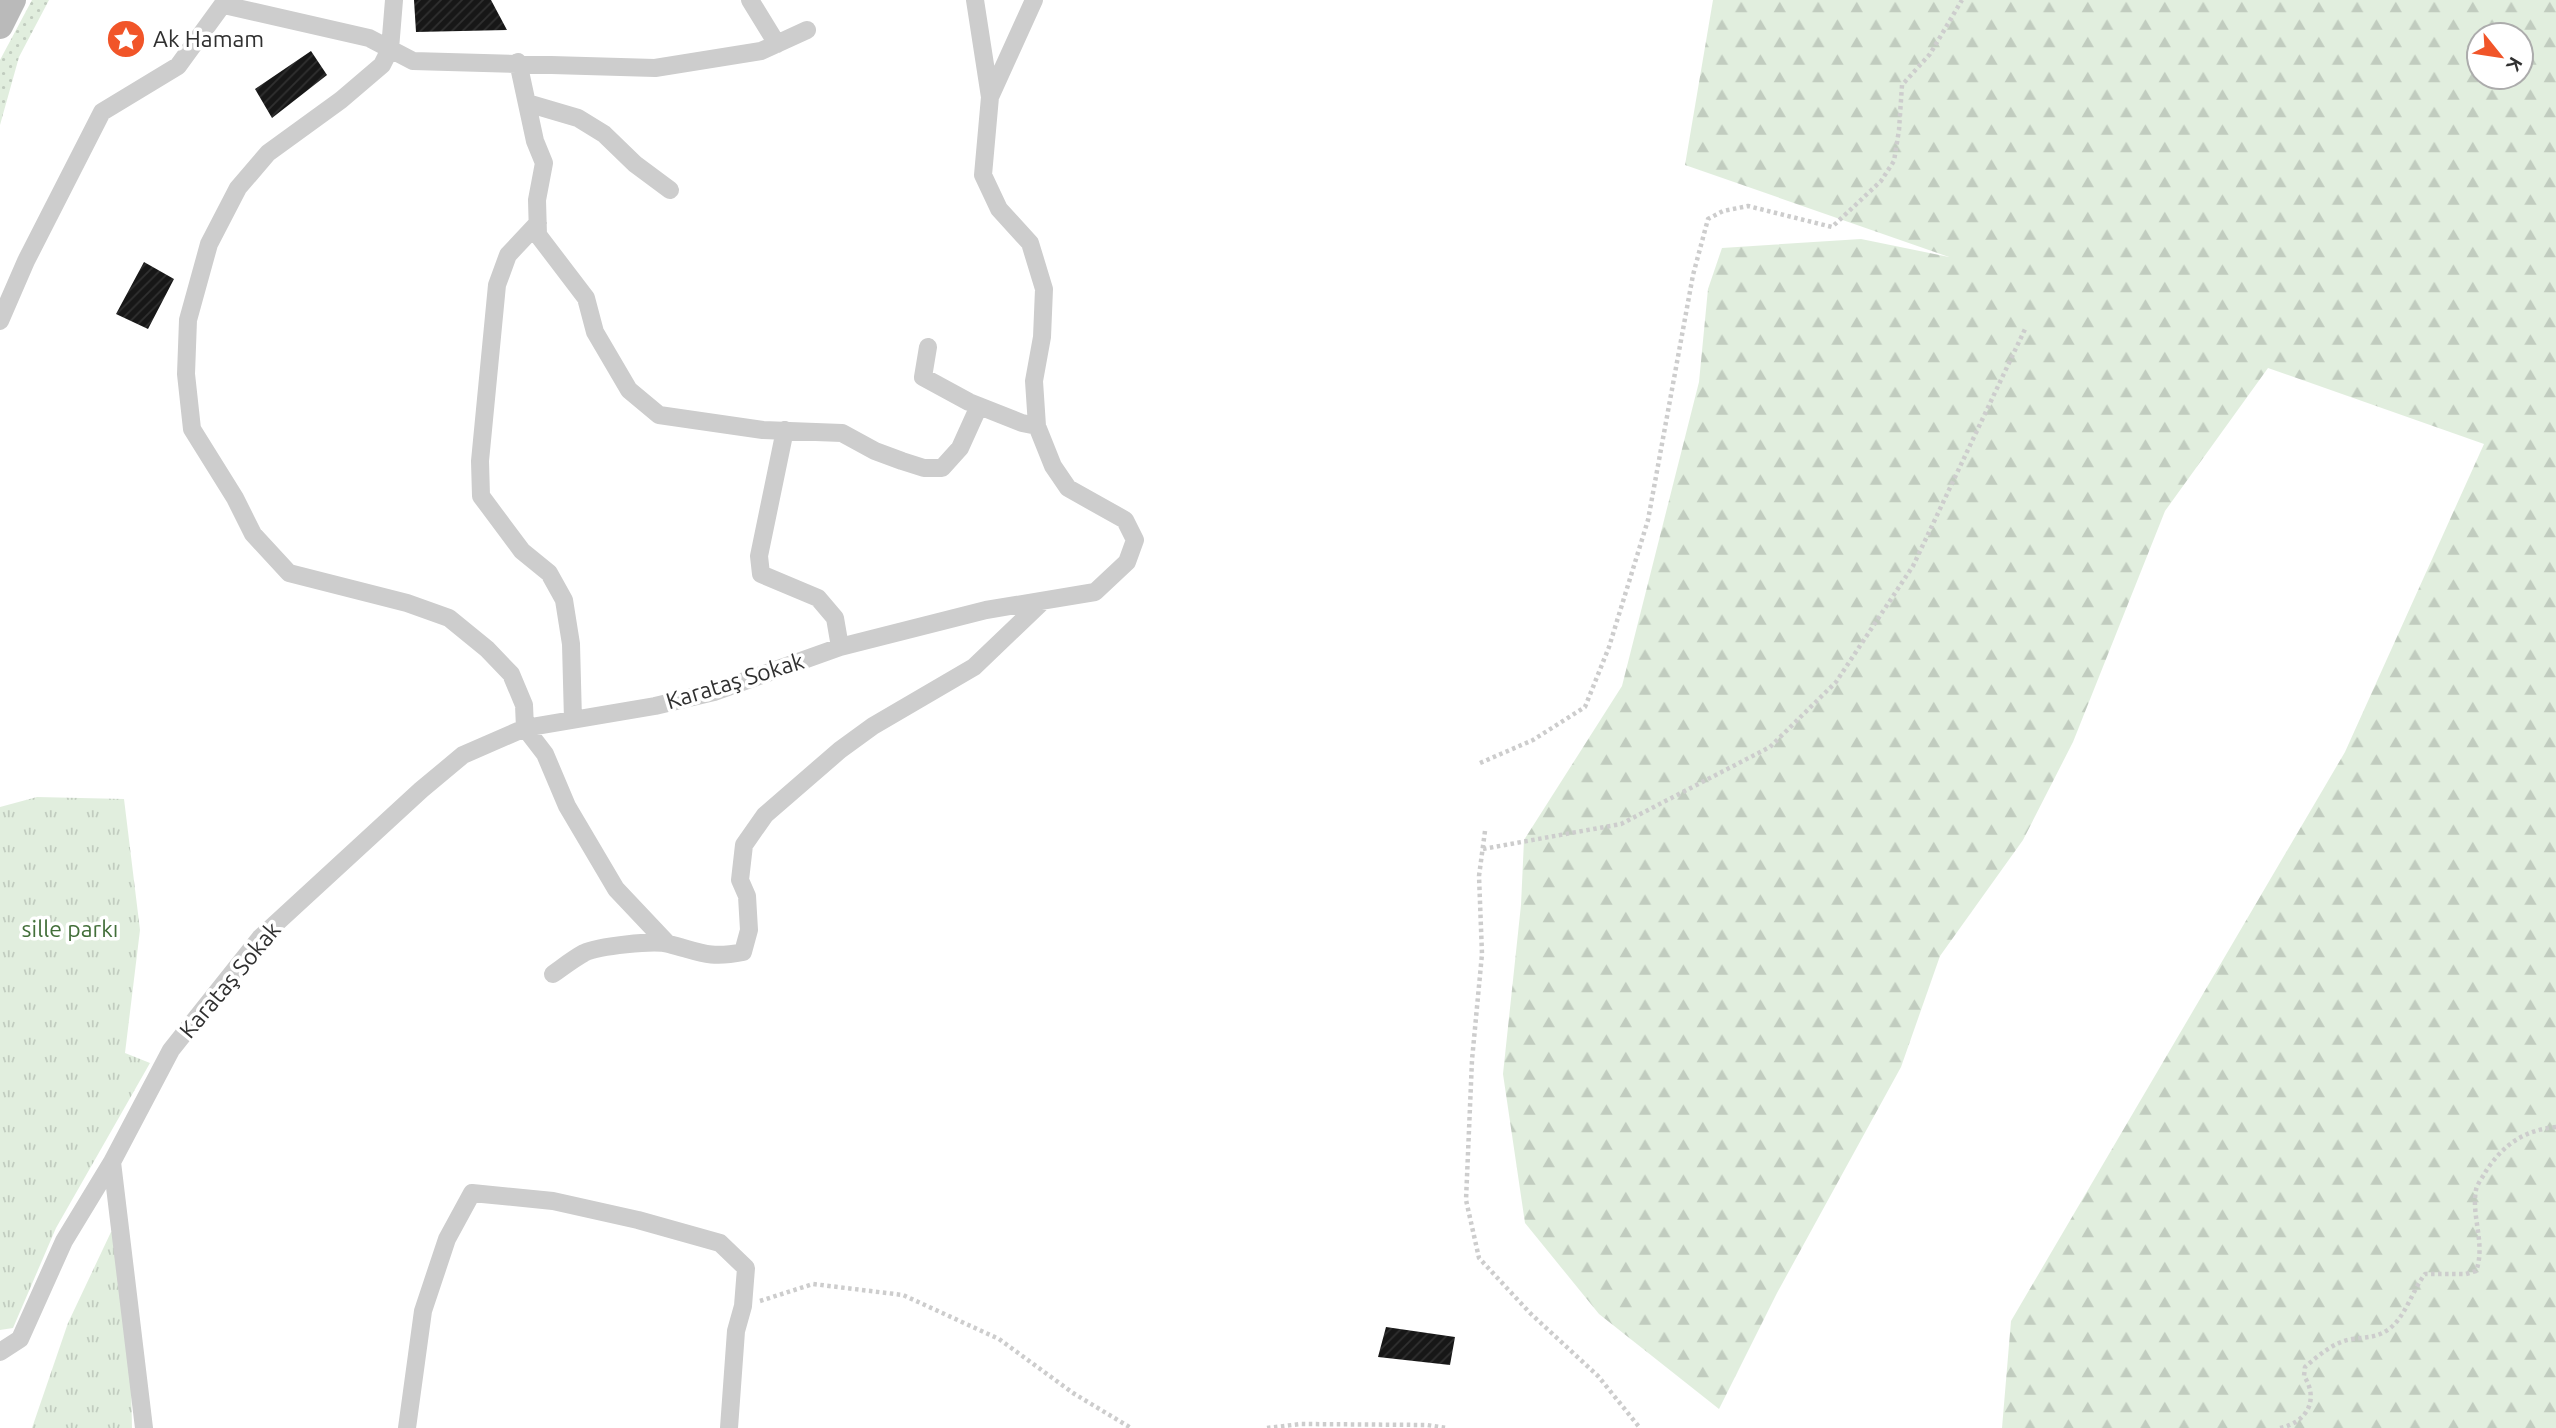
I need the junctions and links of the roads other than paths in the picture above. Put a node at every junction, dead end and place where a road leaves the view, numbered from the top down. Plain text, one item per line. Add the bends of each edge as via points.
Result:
1 (13, 0) edge
2 (394, 0) edge
3 (750, 0) edge
4 (975, 0) edge
5 (1034, 0) edge
6 (225, 3) edge
7 (0, 26) edge
8 (807, 30) dead end
9 (777, 44) junction
10 (390, 49) junction
11 (518, 62) junction
12 (990, 96) junction
13 (527, 103) junction
14 (670, 190) dead end
15 (538, 223) junction
16 (0, 321) edge
17 (928, 347) dead end
18 (979, 406) junction
19 (1037, 426) junction
20 (785, 430) junction
21 (1043, 601) junction
22 (840, 647) junction
23 (573, 720) junction
24 (525, 728) junction
25 (667, 943) junction
26 (553, 974) dead end
27 (112, 1162) junction
28 (0, 1352) edge
29 (144, 1428) edge
30 (407, 1428) edge
31 (729, 1428) edge

1 - 7 main road
2 - 10 street
3 - 9 street
4 - 12 street
5 - 12 street, Karataş Sokak
6 - 10 street via 369,38
6 - 16 street via 178,66 102,112
8 - 9 street
9 - 11 street via 761,51 655,68
10 - 11 street via 413,61
10 - 24 street via 382,65 268,153 237,188 209,244 188,320 186,374 192,429 253,534 289,573 449,618 511,674 524,705
11 - 13 street
12 - 19 street, Karataş Sokak via 983,175 999,209 1030,243 1044,289 1034,381
13 - 14 street via 578,118
13 - 15 street via 544,163
15 - 20 street via 538,235 586,298 595,332 629,390 659,415
15 - 23 street via 508,255 497,285 480,461 481,496 522,551 549,573 564,600
17 - 18 street via 923,377
18 - 19 street
18 - 20 street via 960,447 942,468 902,461 842,433
19 - 21 street, Karataş Sokak via 1053,466 1068,488 1125,520 1135,540 1127,562 1095,592
20 - 22 street via 759,556 761,574 818,598 835,618
21 - 22 street, Karataş Sokak via 986,610
21 - 25 street via 974,667 873,726 765,815 744,845 740,880 747,896 749,930 743,952 720,957
22 - 23 street, Karataş Sokak via 714,692
23 - 24 street, Karataş Sokak
24 - 25 street via 545,754 568,806 616,889
24 - 27 street, Karataş Sokak via 463,755 260,938 171,1050
25 - 26 street via 586,951
27 - 28 street, Karataş Sokak via 64,1241 20,1339
27 - 29 street
30 - 31 street via 423,1311 447,1238 472,1193 553,1201 720,1243 746,1268

